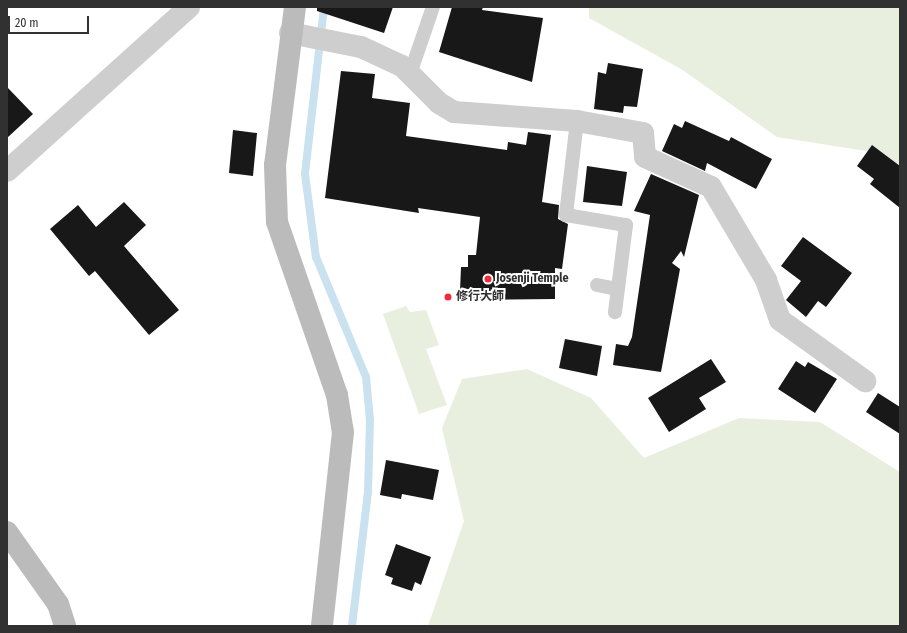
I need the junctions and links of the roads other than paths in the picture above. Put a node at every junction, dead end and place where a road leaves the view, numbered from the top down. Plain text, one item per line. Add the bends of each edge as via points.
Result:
1 (189, 7) edge
2 (295, 7) edge
3 (434, 7) edge
4 (290, 33) junction
5 (410, 74) junction
6 (577, 121) junction
7 (7, 171) edge
8 (598, 285) dead end
9 (618, 289) junction
10 (615, 312) dead end
11 (865, 381) dead end
12 (7, 532) edge
13 (65, 626) edge
14 (322, 626) edge

1 - 7 street
2 - 4 street
3 - 5 lane
4 - 5 street via 361,47 402,66
4 - 14 street via 274,175 277,222 337,394 343,432
5 - 6 street via 439,103 454,112
6 - 9 lane via 566,215 626,225
6 - 11 street via 642,133 645,157 711,187 766,280 780,320
8 - 9 lane
9 - 10 lane
12 - 13 street via 58,604

